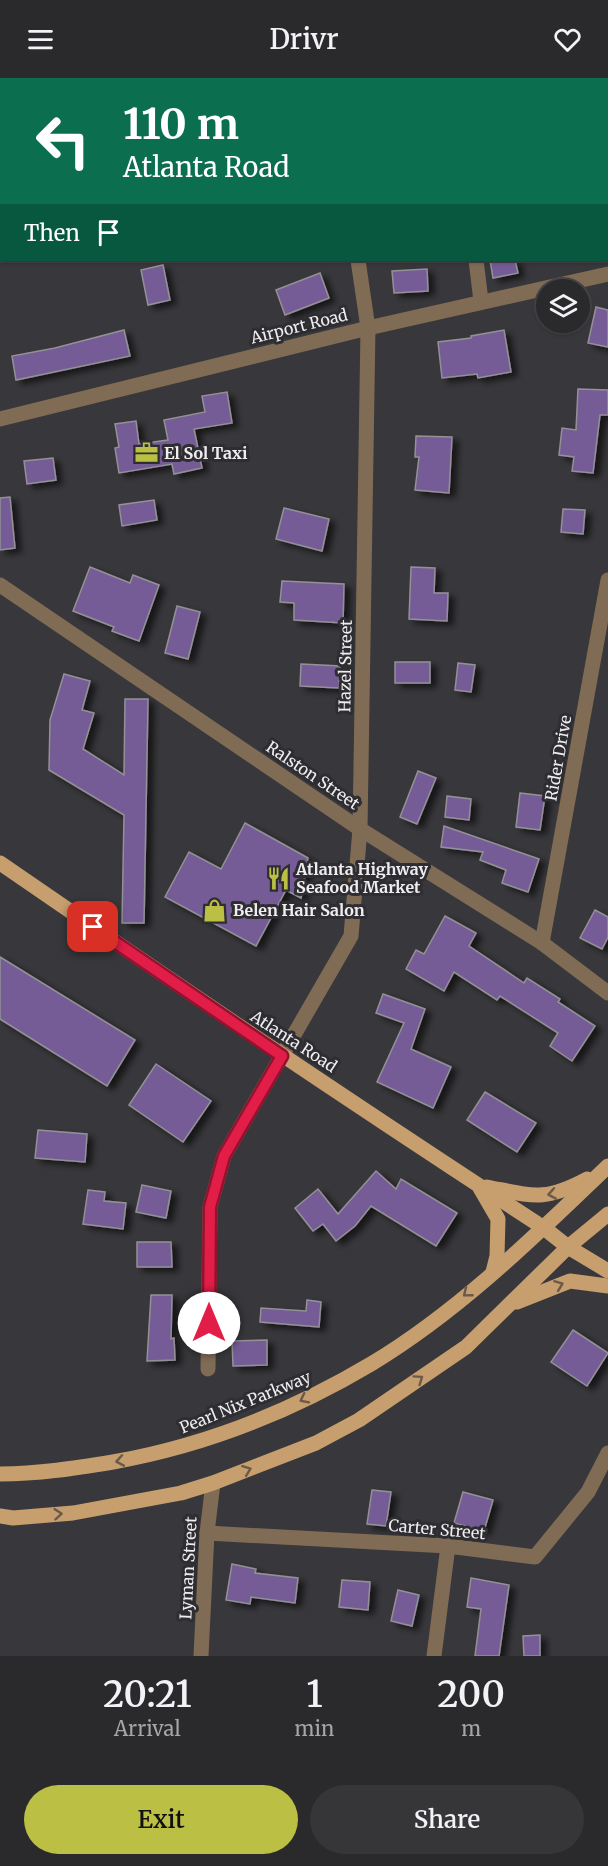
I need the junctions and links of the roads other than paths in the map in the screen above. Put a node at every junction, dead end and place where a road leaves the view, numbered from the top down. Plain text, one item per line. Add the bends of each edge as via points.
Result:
1 (358, 261) edge
2 (476, 261) edge
3 (608, 274) edge
4 (481, 301) junction
5 (368, 328) junction
6 (0, 419) edge
7 (608, 580) edge
8 (0, 585) edge
9 (360, 828) junction
10 (0, 863) edge
11 (542, 943) junction
12 (608, 993) edge
13 (282, 1056) junction
14 (606, 1168) edge
15 (478, 1185) junction
16 (608, 1214) edge
17 (544, 1228) junction
18 (568, 1247) junction
19 (608, 1271) edge
20 (493, 1272) junction
21 (608, 1286) edge
22 (512, 1304) junction
23 (208, 1369) dead end
24 (608, 1453) edge
25 (0, 1474) edge
26 (213, 1483) junction
27 (0, 1516) edge
28 (207, 1533) junction
29 (448, 1546) junction
30 (201, 1656) edge
31 (434, 1656) edge

1 - 5 street, Hazel Street
2 - 4 street
3 - 4 street, Airport Road
4 - 5 street, Airport Road
5 - 6 street, Airport Road
5 - 9 street, Hazel Street
7 - 11 street, Rider Drive
8 - 9 street, Ralston Street
9 - 11 street, Ralston Street
9 - 13 street, Hazel Street via 351,936
10 - 13 main road, Atlanta Road
11 - 12 street, Ralston Street
13 - 15 main road, Atlanta Road
13 - 23 street via 224,1156 210,1207
14 -> 15 main road via 564,1192 536,1197
14 - 17 main road, Pearl Nix Parkway
15 - 17 main road, Atlanta Road
15 - 20 main road via 498,1219
16 - 18 main road
17 - 18 main road, Atlanta Road
17 - 20 main road, Pearl Nix Parkway
18 - 19 main road, Atlanta Road
18 - 22 main road
20 -> 25 main road, Pearl Nix Parkway via 371,1363 298,1403 171,1450 68,1470
22 -> 21 main road via 570,1281
26 -> 22 main road via 316,1443 358,1420 466,1347
24 - 29 street, Carter Street via 588,1492 535,1557
27 -> 26 main road via 73,1513 181,1493
26 - 28 street, Lyman Street
28 - 29 street, Carter Street
28 - 30 street, Lyman Street
29 - 31 street

